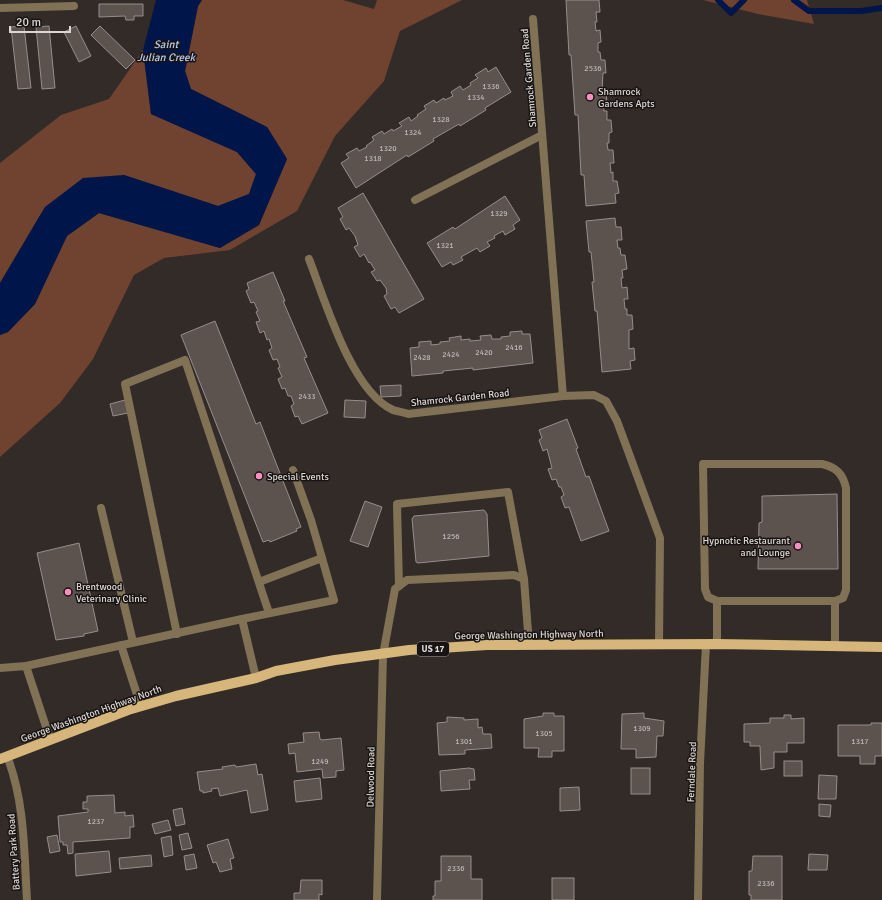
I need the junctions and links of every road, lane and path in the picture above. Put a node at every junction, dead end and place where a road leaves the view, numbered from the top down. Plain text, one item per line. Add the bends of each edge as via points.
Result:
1 (74, 6) dead end
2 (0, 8) edge
3 (533, 19) dead end
4 (542, 135) junction
5 (415, 200) dead end
6 (309, 259) dead end
7 (563, 396) junction
8 (293, 470) dead end
9 (101, 508) dead end
10 (322, 558) junction
11 (524, 579) junction
12 (259, 582) junction
13 (399, 586) junction
14 (717, 601) junction
15 (835, 601) junction
16 (269, 613) junction
17 (242, 619) junction
18 (176, 634) junction
19 (133, 642) junction
20 (530, 644) junction
21 (659, 644) junction
22 (706, 644) junction
23 (717, 644) junction
24 (121, 645) junction
25 (835, 646) junction
26 (882, 647) edge
27 (383, 655) junction
28 (26, 666) junction
29 (0, 668) edge
30 (256, 678) junction
31 (141, 707) junction
32 (50, 739) junction
33 (3, 758) edge
34 (27, 900) edge
35 (377, 900) edge
36 (698, 900) edge

1 - 2 street
3 - 4 street, Shamrock Garden Road
4 - 5 street, Shamrock Garden Road
4 - 7 street, Shamrock Garden Road
6 - 7 street, Shamrock Garden Road via 344,349 360,380 376,398 393,410 408,414
7 - 21 street, Shamrock Garden Road via 594,395 606,402 617,421 660,538
8 - 10 street via 312,520
9 - 19 street
10 - 12 street
10 - 16 street via 334,600
11 - 13 street via 514,575 407,580
11 - 13 street via 508,492 397,504
11 - 20 street
12 - 16 street
12 - 18 street via 185,360 125,384
13 - 27 street, Delwood Road via 395,589
14 - 15 street
14 - 15 street via 708,597 705,589 703,464 822,464 839,471 846,488 846,590 843,598
14 - 23 street
15 - 25 street
16 - 17 street
17 - 18 street
17 - 30 street
18 - 19 street
19 - 24 street
20 - 21 main road, George Washington Highway North / US 17
20 - 27 main road, George Washington Highway North / US 17 via 487,644 409,650
21 - 22 main road, George Washington Highway North / US 17
22 - 23 main road, George Washington Highway North / US 17
22 - 36 street, Ferndale Road via 700,763
23 - 25 main road, George Washington Highway North / US 17
24 - 28 street
24 - 31 street
25 - 26 main road, George Washington Highway North / US 17
27 - 30 main road, George Washington Highway North / US 17 via 328,661
27 - 35 street, Delwood Road
28 - 29 street
28 - 32 street
30 - 31 main road, George Washington Highway North / US 17 via 176,696
31 - 32 main road, George Washington Highway North / US 17
32 - 33 main road, George Washington Highway North / US 17
33 - 34 street, Battery Park Road via 14,776 20,800

